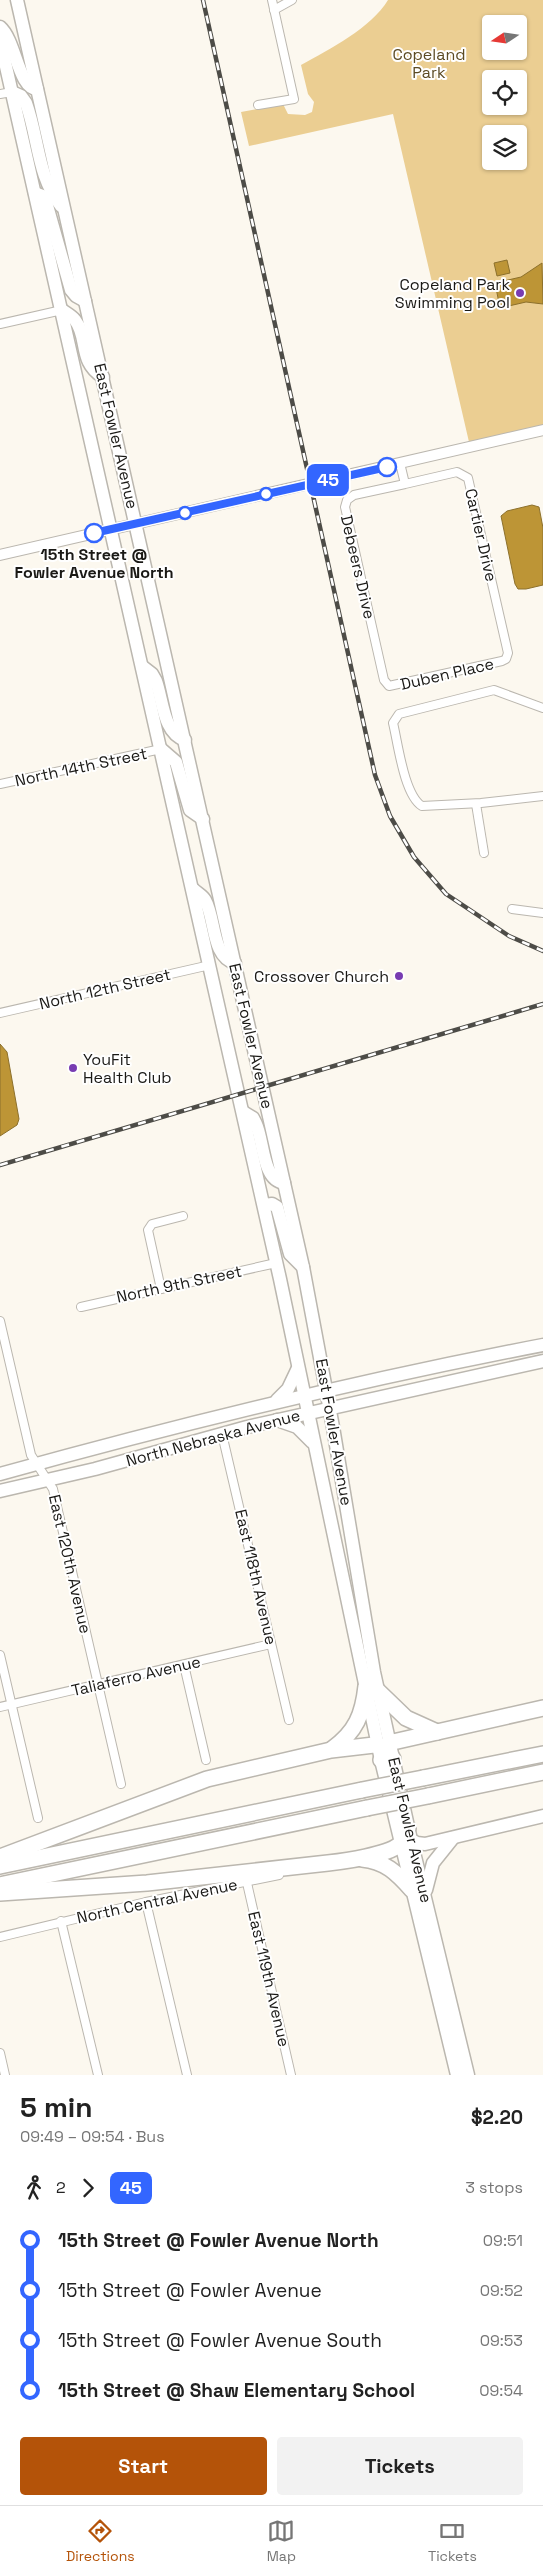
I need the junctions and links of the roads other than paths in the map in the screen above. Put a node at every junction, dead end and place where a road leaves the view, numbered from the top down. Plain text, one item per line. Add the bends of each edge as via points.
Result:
1 (17, 0) edge
2 (272, 0) edge
3 (292, 0) edge
4 (274, 10) junction
5 (0, 27) edge
6 (0, 40) edge
7 (37, 89) junction
8 (6, 93) edge
9 (258, 105) dead end
10 (35, 193) junction
11 (64, 210) junction
12 (85, 301) junction
13 (62, 310) junction
14 (0, 324) edge
15 (103, 377) junction
16 (543, 430) edge
17 (400, 463) junction
18 (405, 484) junction
19 (136, 524) junction
20 (111, 530) junction
21 (0, 555) edge
22 (507, 657) joint
23 (142, 667) junction
24 (386, 685) joint
25 (543, 707) edge
26 (185, 740) junction
27 (161, 749) junction
28 (0, 784) edge
29 (543, 796) edge
30 (476, 804) junction
31 (203, 819) junction
32 (484, 853) dead end
33 (193, 890) junction
34 (512, 909) dead end
35 (543, 912) edge
36 (235, 963) junction
37 (210, 965) junction
38 (0, 1012) edge
39 (243, 1112) junction
40 (284, 1183) junction
41 (264, 1205) junction
42 (183, 1216) dead end
43 (276, 1263) junction
44 (303, 1267) junction
45 (161, 1289) junction
46 (81, 1307) dead end
47 (0, 1321) edge
48 (543, 1345) edge
49 (517, 1350) junction
50 (543, 1361) edge
51 (298, 1368) junction
52 (460, 1380) junction
53 (326, 1390) junction
54 (304, 1395) junction
55 (276, 1401) junction
56 (330, 1409) junction
57 (307, 1413) junction
58 (277, 1420) junction
59 (222, 1434) junction
60 (313, 1443) junction
61 (36, 1464) junction
62 (0, 1474) edge
63 (48, 1480) junction
64 (0, 1491) edge
65 (271, 1644) junction
66 (0, 1655) edge
67 (184, 1665) junction
68 (98, 1684) junction
69 (372, 1688) junction
70 (12, 1704) junction
71 (0, 1707) edge
72 (543, 1708) edge
73 (289, 1720) dead end
74 (436, 1732) junction
75 (331, 1750) junction
76 (385, 1751) junction
77 (543, 1754) edge
78 (206, 1760) dead end
79 (543, 1772) edge
80 (121, 1784) dead end
81 (543, 1816) edge
82 (38, 1818) dead end
83 (405, 1834) junction
84 (453, 1838) junction
85 (0, 1856) edge
86 (358, 1858) junction
87 (0, 1866) edge
88 (314, 1866) junction
89 (247, 1883) junction
90 (0, 1885) edge
91 (419, 1892) junction
92 (0, 1893) edge
93 (146, 1902) junction
94 (61, 1921) junction
95 (0, 1937) edge
96 (0, 2053) edge
97 (5, 2075) edge
98 (98, 2075) edge
99 (187, 2075) edge
100 (291, 2075) edge
101 (457, 2075) edge
102 (468, 2075) edge

1 - 7 main road, East Fowler Avenue
2 - 4 street
3 - 4 street
4 - 9 street via 294,98
5 - 7 main road via 7,34 24,83 31,89
6 - 8 main road, East Fowler Avenue
7 - 11 main road, East Fowler Avenue
8 - 10 main road, East Fowler Avenue
8 - 11 main road via 22,96 26,104 43,176 50,193
10 - 12 main road via 43,196 46,202 71,290
10 - 13 main road, East Fowler Avenue
11 - 12 main road, East Fowler Avenue
12 - 15 main road, East Fowler Avenue
13 - 14 street
13 - 15 main road via 75,320 86,358 94,371
13 - 20 main road, East Fowler Avenue
15 - 19 main road, East Fowler Avenue
16 - 17 street
17 - 18 street
17 - 19 street
18 - 22 street, Cartier Drive via 457,472 468,478
18 - 24 street, Debeers Drive via 354,495 346,500 345,507
19 - 20 street
19 - 26 main road, East Fowler Avenue
20 - 21 street
20 - 23 main road, East Fowler Avenue
22 - 24 street, Duben Place via 502,661
23 - 26 main road via 156,681 170,728 177,737
23 - 27 main road, East Fowler Avenue
25 - 30 street via 494,690 398,714 394,718 403,767 419,804 426,807
26 - 31 main road, East Fowler Avenue
27 - 28 street, North 14th Street
27 - 31 main road via 176,762 190,810
27 - 33 main road, East Fowler Avenue
29 - 30 street
30 - 32 street
31 - 36 main road, East Fowler Avenue
33 - 36 main road via 205,899 221,954 224,959
33 - 37 main road, East Fowler Avenue
34 - 35 street
36 - 40 main road, East Fowler Avenue
37 - 38 street, North 12th Street
37 - 39 main road, East Fowler Avenue
39 - 40 main road via 256,1124 270,1174 276,1181
39 - 41 main road, East Fowler Avenue
40 - 44 main road, East Fowler Avenue
41 - 43 main road, East Fowler Avenue
41 - 44 main road via 277,1207 290,1254
42 - 45 street via 152,1224 148,1230
43 - 45 street, North 9th Street
43 - 51 main road, East Fowler Avenue
44 - 53 main road, East Fowler Avenue
45 - 46 street, North 9th Street
47 - 61 street, East 120th Avenue via 31,1455
48 - 49 main road, North Nebraska Avenue
49 - 52 main road via 468,1372
49 - 53 main road, North Nebraska Avenue
50 - 52 main road, North Nebraska Avenue
51 - 54 main road, East Fowler Avenue
51 - 55 main road via 288,1389
52 - 56 main road, North Nebraska Avenue
53 - 54 main road, North Nebraska Avenue
53 - 56 main road, East Fowler Avenue
54 - 55 main road, North Nebraska Avenue
54 - 57 main road, East Fowler Avenue
55 - 61 main road, North Nebraska Avenue
56 - 57 main road, North Nebraska Avenue
56 - 69 main road, East Fowler Avenue
57 - 58 main road, North Nebraska Avenue
57 - 60 main road, East Fowler Avenue
58 - 59 main road, North Nebraska Avenue
58 - 60 main road via 297,1427
59 - 63 main road, North Nebraska Avenue
59 - 65 street, East 118th Avenue
60 - 69 main road, East Fowler Avenue
61 - 62 main road, North Nebraska Avenue
61 - 63 street, East 120th Avenue
63 - 64 main road, North Nebraska Avenue
63 - 68 street, East 120th Avenue via 53,1489
65 - 67 street, Taliaferro Avenue
65 - 73 street, East 118th Avenue
66 - 70 street
67 - 68 street, Taliaferro Avenue
67 - 78 street
68 - 70 street, Taliaferro Avenue
68 - 80 street, East 120th Avenue
69 - 74 highway via 406,1718
69 - 75 highway via 357,1725
69 - 76 main road, East Fowler Avenue
70 - 71 street, Taliaferro Avenue
70 - 82 street
72 - 74 highway
74 - 76 highway
75 - 76 highway
75 - 85 highway via 200,1782
76 - 83 main road, East Fowler Avenue
77 - 87 highway, bridge
79 - 90 highway, bridge
81 - 84 main road
83 - 84 main road via 425,1844
83 - 86 highway via 391,1849
83 - 91 main road, East Fowler Avenue
84 - 91 main road via 433,1863
86 - 88 highway
86 - 91 highway via 383,1863
88 - 89 street, North Central Avenue
88 - 92 highway via 147,1883
89 - 93 street, North Central Avenue
89 - 100 street, East 119th Avenue
91 - 101 main road, East Fowler Avenue
91 - 102 main road, East Fowler Avenue
93 - 94 street, North Central Avenue
93 - 99 street
94 - 95 street, North Central Avenue
94 - 98 street
96 - 97 street

